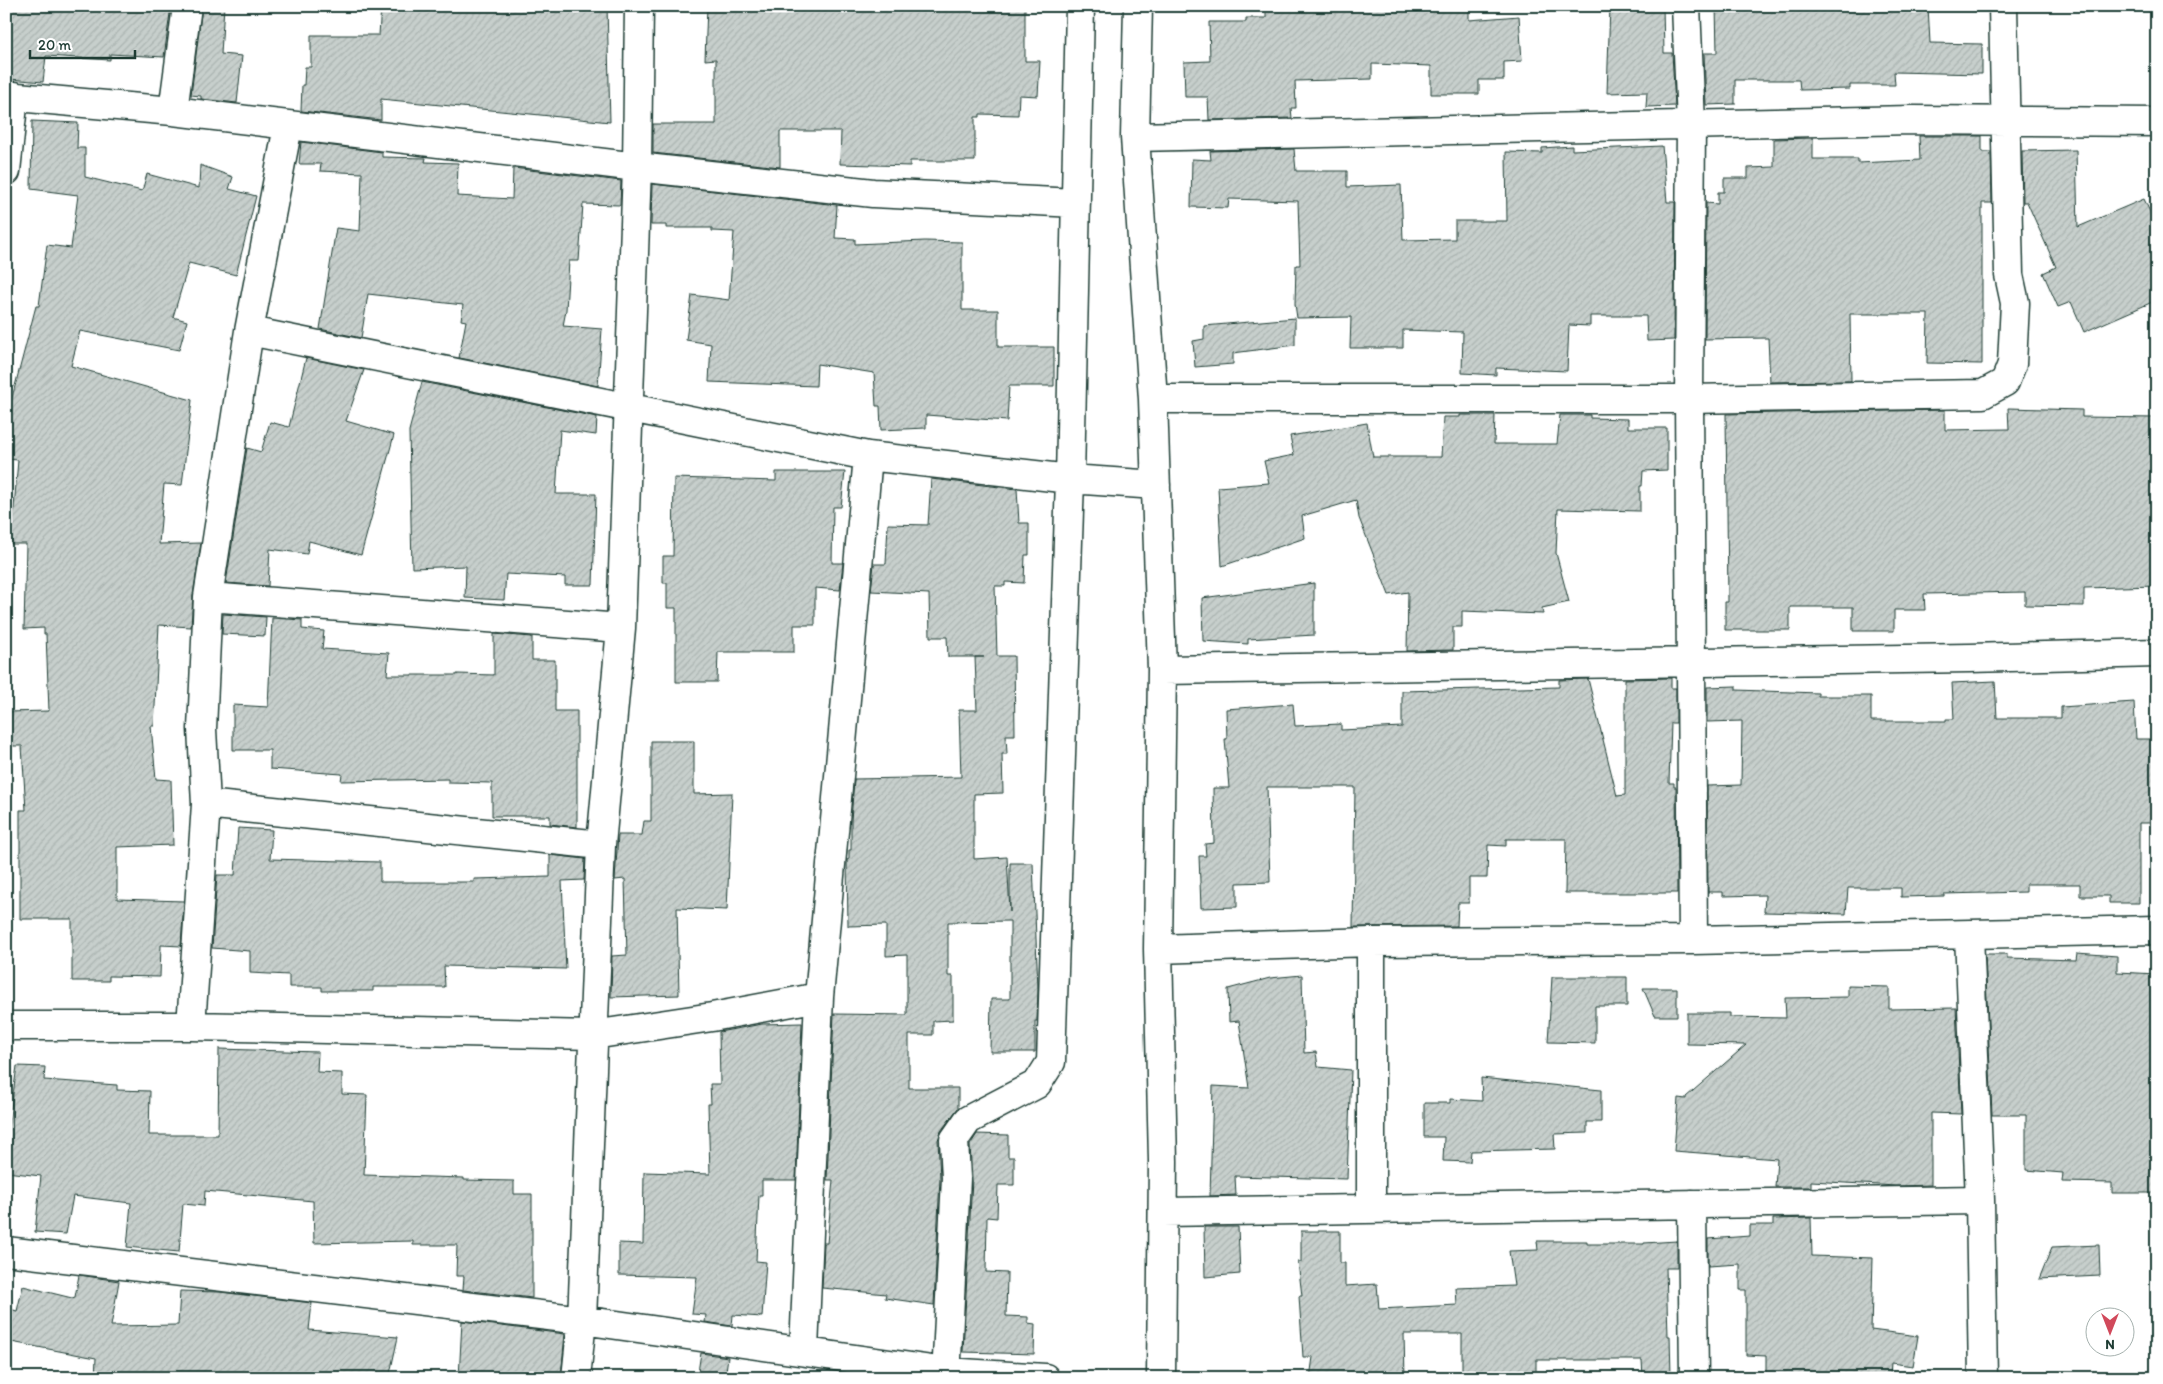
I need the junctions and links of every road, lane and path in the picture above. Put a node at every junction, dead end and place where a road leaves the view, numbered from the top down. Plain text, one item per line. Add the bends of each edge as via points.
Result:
1 (187, 6) edge
2 (639, 6) edge
3 (1080, 6) edge
4 (1138, 6) edge
5 (1686, 6) edge
6 (2003, 6) edge
7 (10, 96) edge
8 (173, 111) junction
9 (2005, 120) junction
10 (2157, 122) edge
11 (1691, 124) junction
12 (288, 126) junction
13 (1135, 137) junction
14 (637, 167) junction
15 (6, 171) edge
16 (1076, 203) junction
17 (249, 331) junction
18 (1153, 399) junction
19 (1688, 399) junction
20 (630, 407) junction
21 (868, 456) junction
22 (1070, 479) junction
23 (1156, 485) junction
24 (208, 596) junction
25 (621, 628) junction
26 (2157, 653) edge
27 (1691, 661) junction
28 (1162, 670) junction
29 (206, 804) junction
30 (601, 845) junction
31 (2157, 930) edge
32 (1969, 935) junction
33 (1693, 940) junction
34 (1371, 942) junction
35 (1158, 949) junction
36 (819, 997) junction
37 (6, 1026) edge
38 (191, 1026) junction
39 (593, 1036) junction
40 (1980, 1200) junction
41 (1692, 1204) junction
42 (1371, 1210) junction
43 (1163, 1212) junction
44 (6, 1251) edge
45 (582, 1320) junction
46 (804, 1350) junction
47 (946, 1375) edge
48 (576, 1378) edge
49 (1045, 1378) edge
50 (1160, 1378) edge
51 (1694, 1378) edge
52 (1983, 1378) edge

1 - 8 street
2 - 14 street
3 - 16 street
4 - 13 street
5 - 11 street
6 - 9 street
7 - 8 street
7 - 15 street
8 - 12 street
9 - 10 street
9 - 11 street
9 - 19 street via 2009,275 2015,302 2012,364 2005,382 1983,394
11 - 13 street
11 - 19 street
12 - 14 street
12 - 17 street
13 - 18 street
14 - 16 street via 873,193
14 - 20 street
16 - 22 street
17 - 20 street
17 - 24 street
18 - 19 street
18 - 23 street
19 - 27 street
20 - 21 street
20 - 25 street
21 - 22 street
21 - 36 street
22 - 23 street
22 - 47 street via 1051,1062 1037,1084 968,1120 954,1140 956,1178
23 - 28 street
24 - 25 street
24 - 29 street via 202,729
25 - 30 street
26 - 27 street
27 - 28 street
27 - 33 street
28 - 35 street
29 - 30 street
29 - 38 street
30 - 39 street
31 - 32 street
32 - 33 street
32 - 40 street
33 - 34 street
34 - 35 street
34 - 42 street
35 - 43 street
36 - 39 street
36 - 46 street
37 - 38 street
38 - 39 street
39 - 45 street
40 - 41 street
40 - 52 street
41 - 42 street
41 - 51 street
42 - 43 street
43 - 50 street
44 - 45 street
45 - 46 street
45 - 48 street
46 - 47 street
47 - 49 street

